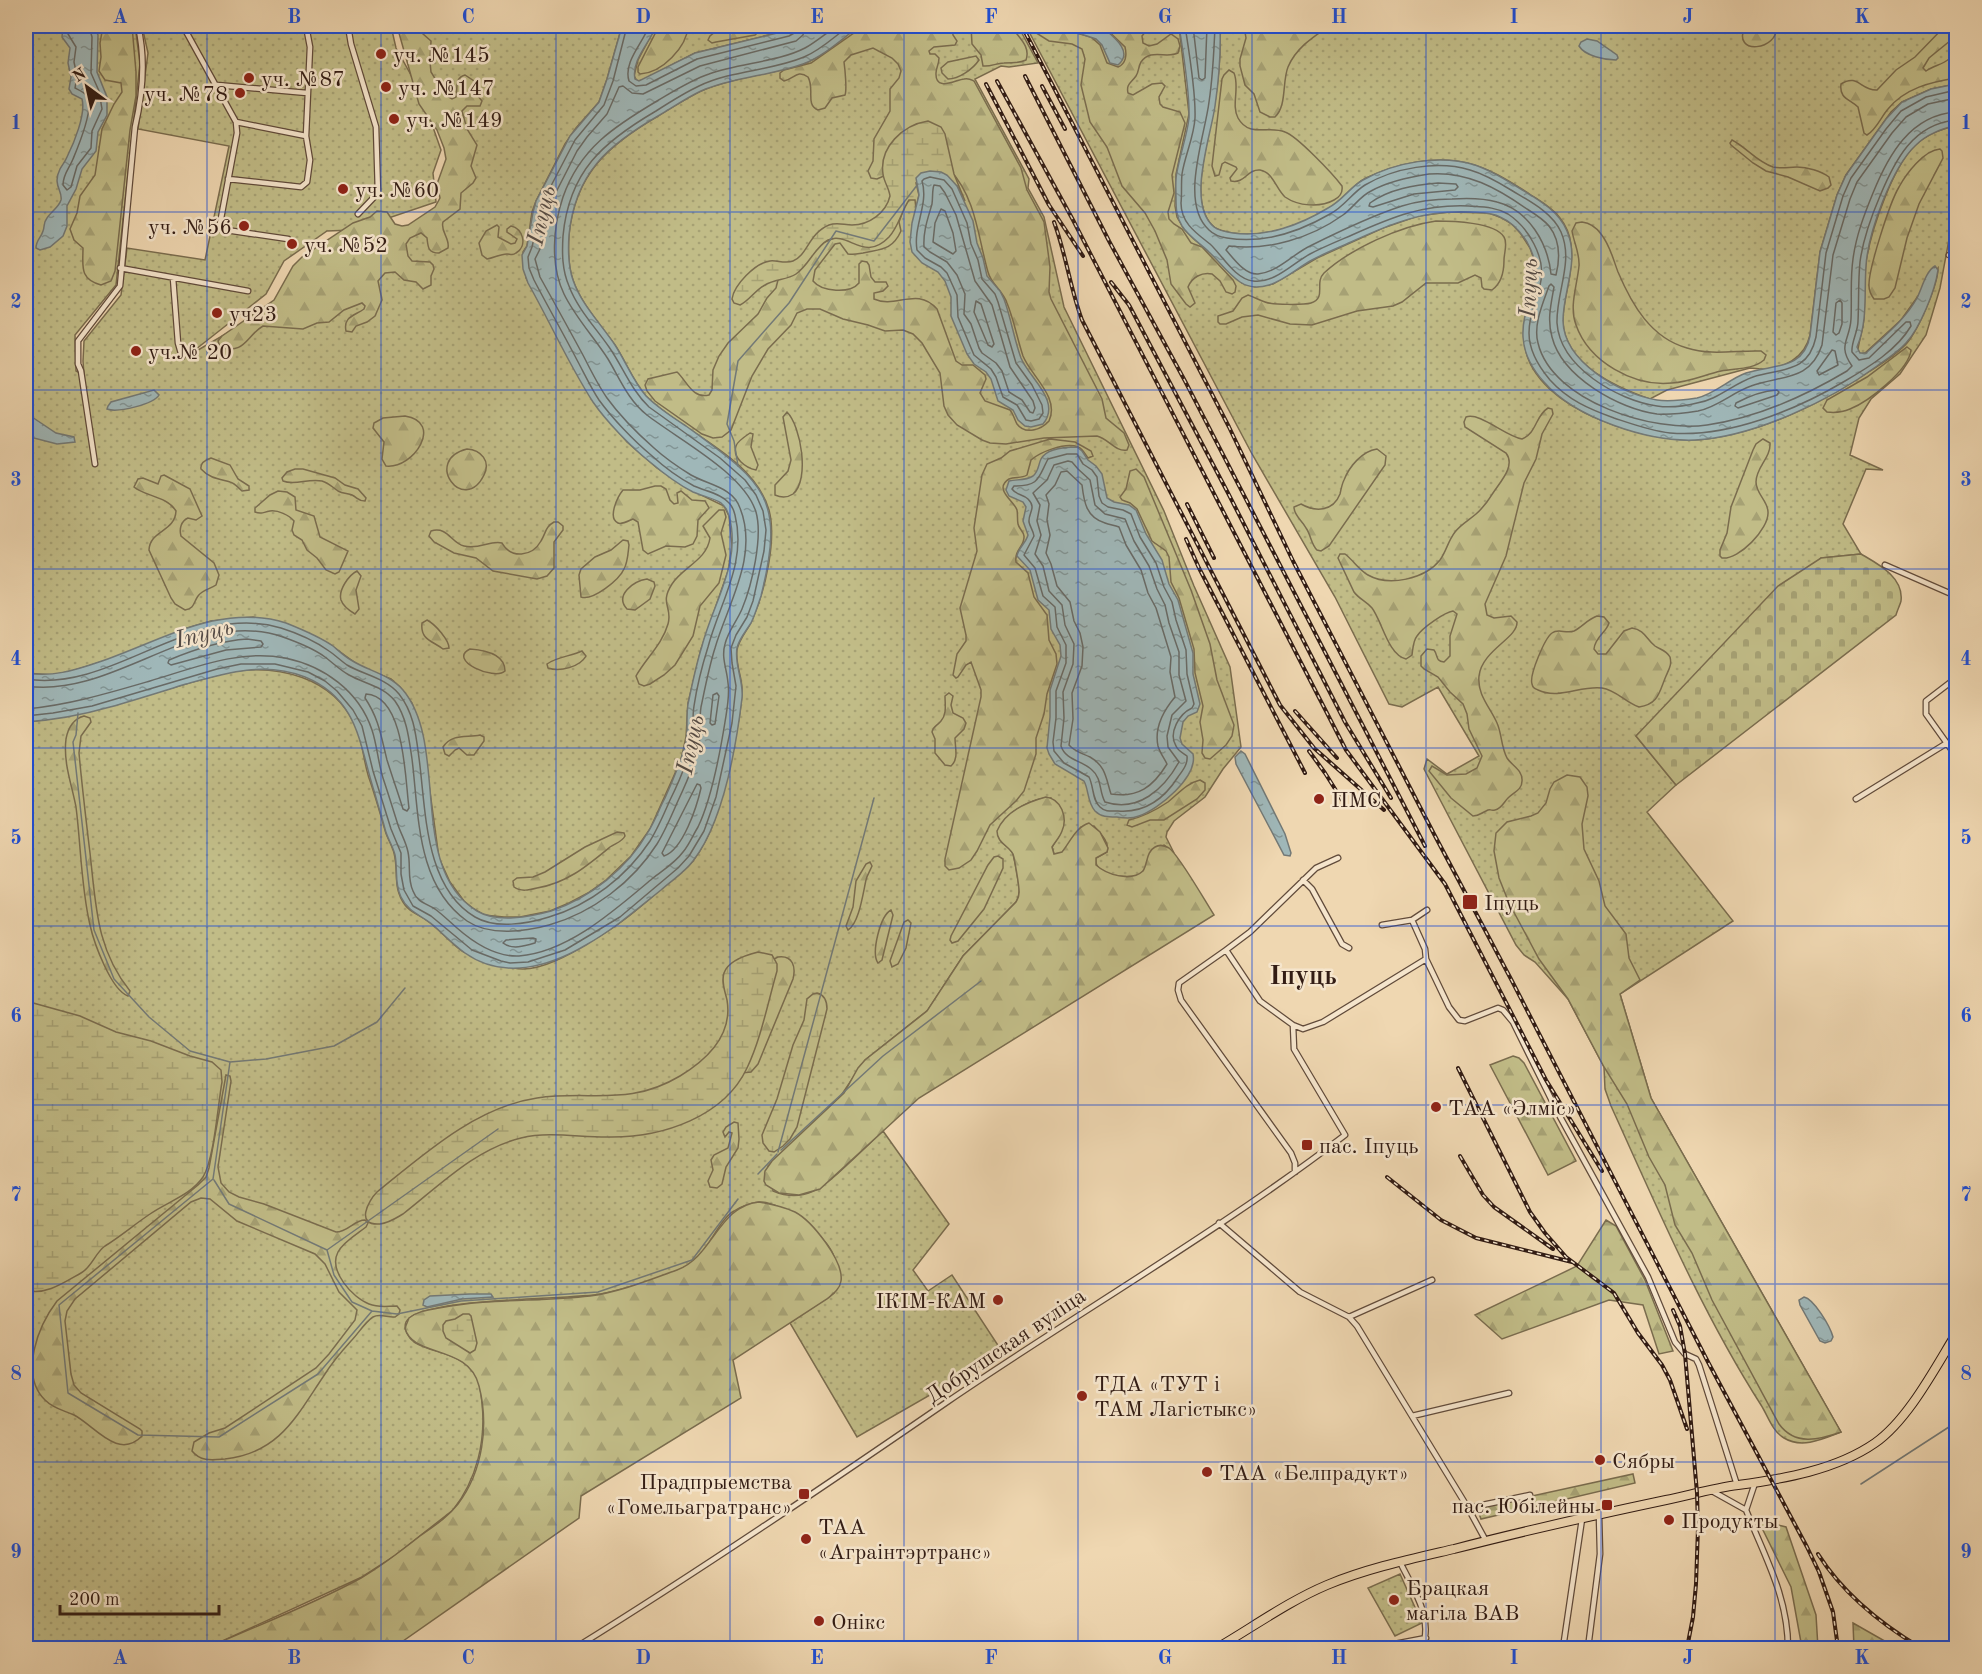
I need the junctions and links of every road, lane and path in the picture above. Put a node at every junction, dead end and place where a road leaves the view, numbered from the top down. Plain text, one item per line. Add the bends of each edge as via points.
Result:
1 (138, 26) edge
2 (183, 26) edge
3 (306, 26) edge
4 (348, 26) edge
5 (217, 85) junction
6 (307, 93) junction
7 (236, 122) junction
8 (306, 136) junction
9 (228, 179) junction
10 (358, 214) dead end
11 (288, 239) dead end
12 (1949, 255) dead end
13 (1956, 257) edge
14 (120, 268) junction
15 (173, 278) junction
16 (248, 291) dead end
17 (182, 357) dead end
18 (95, 464) dead end
19 (1885, 565) dead end
20 (1956, 596) edge
21 (1956, 678) edge
22 (1947, 743) junction
23 (1956, 756) edge
24 (1856, 799) dead end
25 (1338, 858) dead end
26 (1304, 880) junction
27 (1427, 910) dead end
28 (1412, 920) junction
29 (1382, 926) dead end
30 (1349, 948) dead end
31 (1226, 950) junction
32 (1426, 959) junction
33 (1293, 1025) junction
34 (1295, 1172) junction
35 (1219, 1223) junction
36 (1432, 1280) dead end
37 (1349, 1317) junction
38 (1956, 1335) edge
39 (1509, 1393) dead end
40 (1413, 1416) junction
41 (1755, 1483) junction
42 (1737, 1485) junction
43 (1711, 1490) junction
44 (1530, 1495) dead end
45 (1468, 1508) junction
46 (1746, 1510) junction
47 (1599, 1515) junction
48 (1582, 1519) junction
49 (1486, 1541) junction
50 (1400, 1562) junction
51 (1426, 1638) junction
52 (577, 1648) edge
53 (1217, 1648) edge
54 (1379, 1648) edge
55 (1422, 1648) edge
56 (1563, 1648) edge
57 (1588, 1648) edge
58 (1788, 1648) edge

1 - 14 street via 144,72
2 - 5 street
3 - 6 street via 310,47
4 - 10 street via 377,139 378,193
5 - 6 street
5 - 7 street
6 - 8 street
7 - 8 street
7 - 9 street
8 - 9 street via 309,173 301,187
9 - 11 street via 219,229
12 - 13 street
14 - 15 street
14 - 18 street via 120,286 78,340 78,364
15 - 16 street
15 - 17 street
19 - 20 street
21 - 22 street via 1926,701 1926,714
22 - 23 street
22 - 24 street
25 - 26 street via 1316,868
26 - 30 street via 1342,944
26 - 31 street
27 - 28 street
28 - 29 street
28 - 32 street
31 - 33 street via 1260,1001
31 - 34 street via 1179,983 1181,1000 1291,1153
32 - 33 street via 1316,1026 1303,1029
32 - 42 street via 1459,1020 1497,1008 1513,1022 1648,1277 1674,1342 1699,1365
33 - 34 street, Добрушская вуліца via 1294,1049 1345,1135
34 - 35 street, Добрушская вуліца
35 - 37 street via 1300,1292
35 - 52 street, Добрушская вуліца
36 - 37 street
37 - 40 street
38 - 41 main road via 1909,1407 1891,1431 1875,1443 1827,1465
39 - 40 street
40 - 45 street
41 - 42 main road
41 - 46 street
42 - 43 main road
43 - 46 street
43 - 47 main road
44 - 45 street
45 - 49 street
46 - 58 street via 1785,1607
47 - 48 main road
47 - 57 street via 1600,1554
48 - 49 main road
48 - 56 street
49 - 50 main road
50 - 51 street via 1426,1620
50 - 53 main road via 1326,1585
51 - 54 street
51 - 55 street

